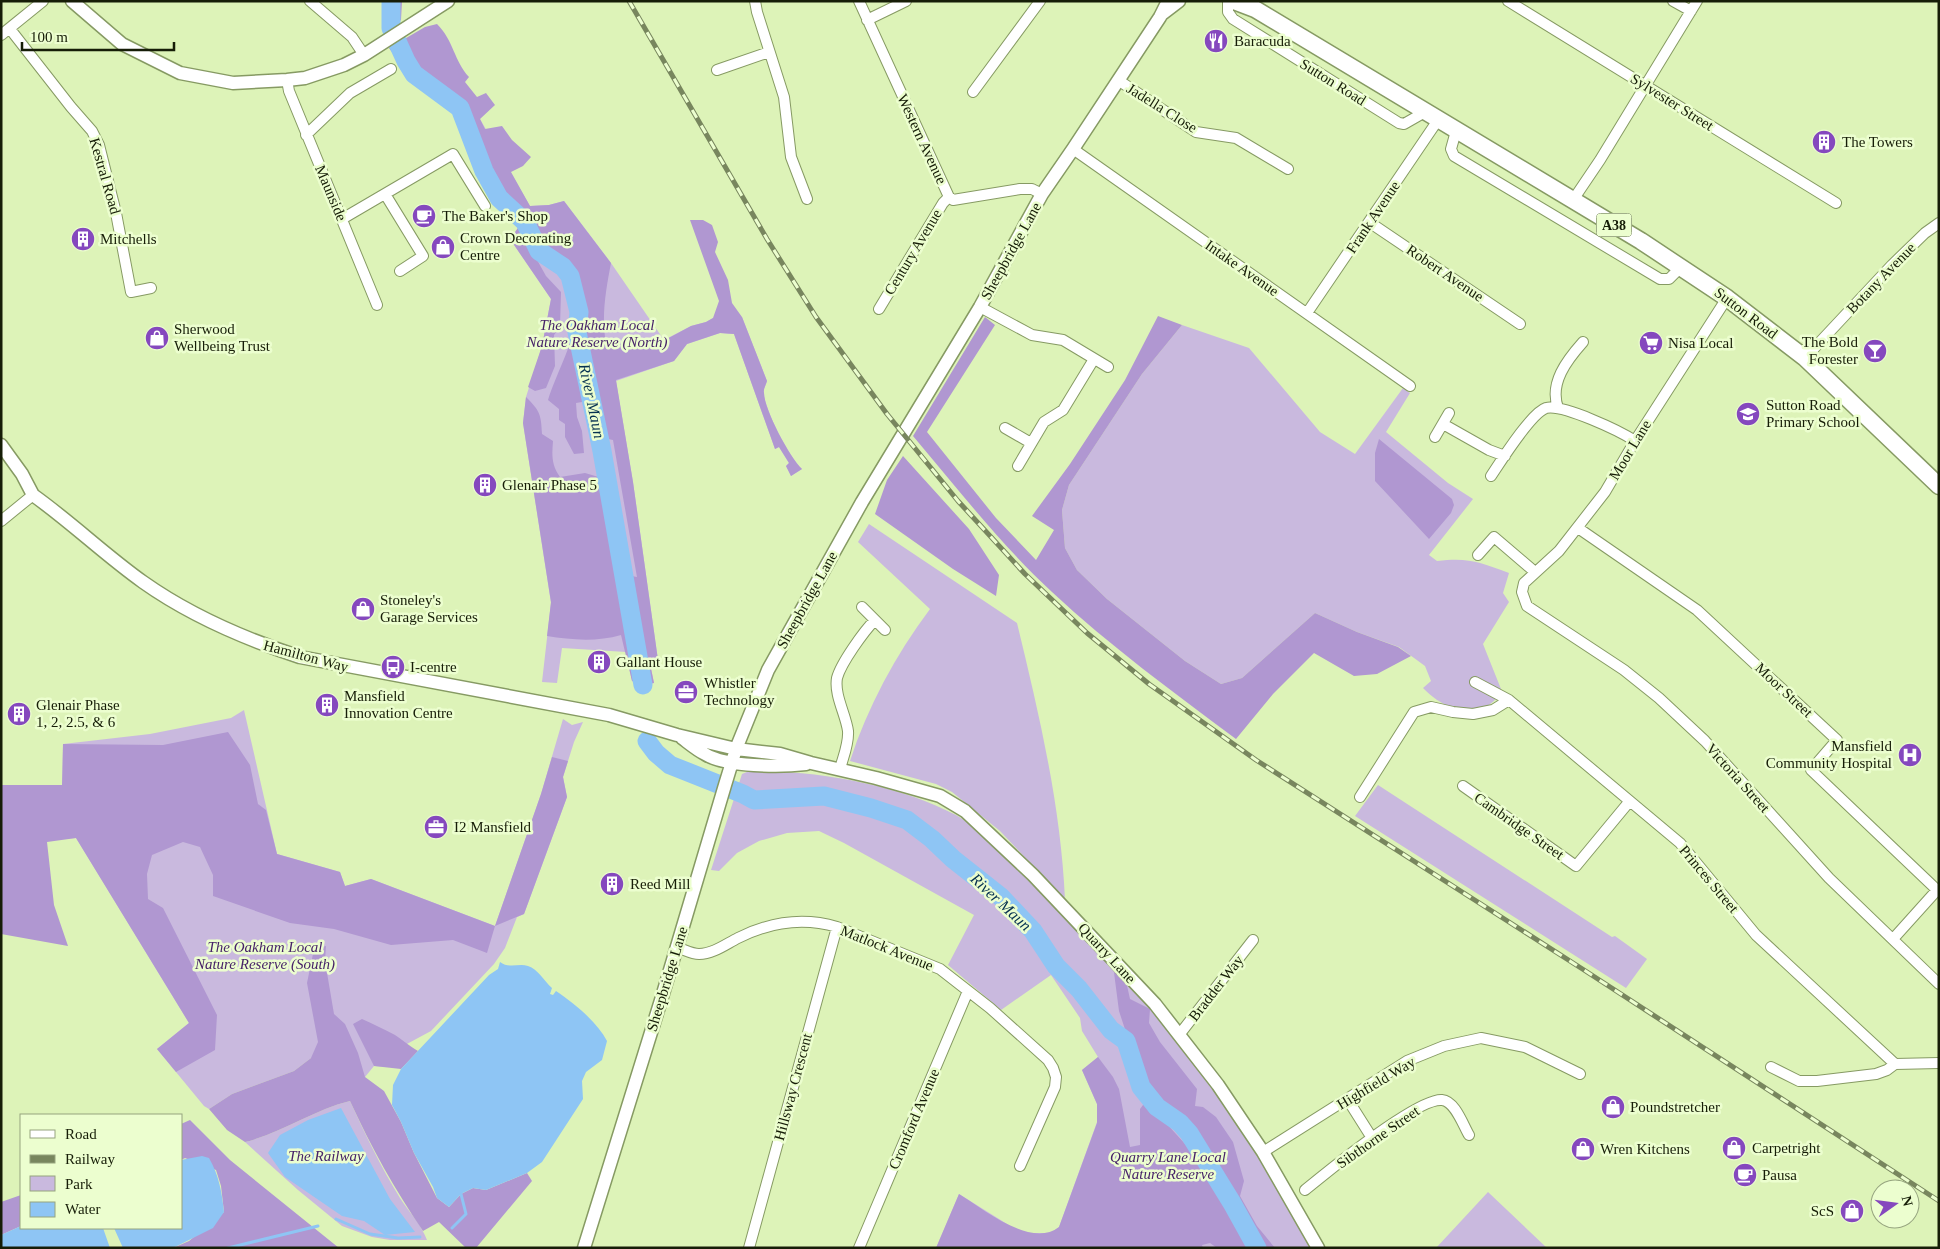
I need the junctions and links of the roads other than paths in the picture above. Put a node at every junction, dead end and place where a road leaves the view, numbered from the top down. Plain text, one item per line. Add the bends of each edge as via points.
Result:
1 (43, 1) edge
2 (72, 1) edge
3 (310, 1) edge
4 (448, 1) edge
5 (755, 1) edge
6 (859, 1) edge
7 (906, 1) edge
8 (1040, 1) edge
9 (1168, 1) edge
10 (1179, 1) edge
11 (1228, 1) edge
12 (1234, 1) edge
13 (1508, 1) edge
14 (1673, 1) edge
15 (1697, 1) edge
16 (1251, 5) edge
17 (1691, 11) junction
18 (1162, 14) junction
19 (867, 20) junction
20 (5, 32) edge
21 (770, 52) junction
22 (364, 55) junction
23 (391, 69) dead end
24 (717, 70) dead end
25 (287, 80) junction
26 (1118, 80) junction
27 (1646, 85) junction
28 (973, 92) dead end
29 (1432, 116) junction
30 (1456, 131) junction
31 (306, 134) junction
32 (1073, 150) junction
33 (1288, 170) dead end
34 (385, 194) junction
35 (1042, 194) junction
36 (949, 197) junction
37 (806, 199) dead end
38 (1573, 200) junction
39 (1836, 203) dead end
40 (486, 206) dead end
41 (342, 219) junction
42 (1369, 222) junction
43 (1939, 223) edge
44 (1681, 267) junction
45 (400, 271) dead end
46 (152, 288) dead end
47 (1727, 298) junction
48 (376, 305) dead end
49 (980, 307) junction
50 (878, 309) dead end
51 (1307, 313) junction
52 (1520, 324) dead end
53 (1583, 342) dead end
54 (1562, 350) dead end
55 (1573, 353) junction
56 (1805, 358) junction
57 (1094, 359) junction
58 (1108, 367) dead end
59 (1410, 386) dead end
60 (1558, 408) junction
61 (1449, 413) dead end
62 (1443, 424) junction
63 (1005, 428) dead end
64 (1435, 437) dead end
65 (1635, 441) junction
66 (1031, 443) junction
67 (1, 445) edge
68 (1505, 456) junction
69 (1018, 466) dead end
70 (1491, 476) dead end
71 (1939, 486) edge
72 (32, 495) junction
73 (1, 521) edge
74 (1578, 528) junction
75 (1478, 555) dead end
76 (1535, 572) junction
77 (1522, 592) joint
78 (862, 606) dead end
79 (874, 620) junction
80 (885, 630) dead end
81 (1475, 682) dead end
82 (1509, 700) junction
83 (678, 735) junction
84 (736, 749) junction
85 (732, 762) junction
86 (810, 763) junction
87 (840, 769) junction
88 (1463, 786) dead end
89 (1360, 797) dead end
90 (1629, 802) junction
91 (837, 927) junction
92 (1893, 939) junction
93 (1253, 940) dead end
94 (676, 947) junction
95 (1939, 984) edge
96 (968, 991) junction
97 (1179, 1036) junction
98 (1939, 1063) edge
99 (1894, 1064) junction
100 (1771, 1067) dead end
101 (1580, 1074) dead end
102 (1348, 1100) junction
103 (1469, 1135) dead end
104 (1372, 1138) junction
105 (1263, 1152) junction
106 (1020, 1166) dead end
107 (1305, 1190) dead end
108 (584, 1248) edge
109 (749, 1248) edge
110 (859, 1248) edge
111 (1318, 1248) edge

1 - 20 street
2 - 25 street via 122,44 180,73 233,83
3 - 22 street via 352,37
4 - 22 street
5 - 21 street
6 - 19 street, Western Avenue
7 - 19 street
8 - 28 street
9 - 18 street, Sheepbridge Lane
10 - 18 street, Sheepbridge Lane
11 - 29 street, Sutton Road via 1228,12 1233,19 1398,122 1404,124
12 - 16 highway, Sutton Road / A38
13 - 27 street, Sylvester Street
14 - 17 street
15 - 17 street
16 - 29 highway, Sutton Road / A38
17 - 27 street
18 - 26 street, Sheepbridge Lane
19 - 36 street, Western Avenue
20 - 46 street, Kestral Road via 92,131 99,145 116,213 131,292
21 - 24 street
21 - 37 street via 784,97 792,157
22 - 25 street via 321,73
23 - 31 street via 350,93
25 - 31 street, Maunside
26 - 32 street, Sheepbridge Lane
26 - 33 street, Jadella Close via 1196,132 1236,138
27 - 38 street
27 - 39 street, Sylvester Street
29 - 30 highway, Sutton Road / A38
29 - 42 street, Frank Avenue
30 - 38 highway, Sutton Road / A38
30 - 44 street via 1451,149 1454,156 1660,279 1669,279
31 - 41 street, Maunside
32 - 35 street, Sheepbridge Lane
32 - 51 street, Intake Avenue
34 - 40 street via 453,154
34 - 41 street
34 - 45 street via 423,256
35 - 36 street, Western Avenue via 1032,189 1020,189 953,200
35 - 49 street, Sheepbridge Lane
36 - 50 street, Century Avenue
38 - 44 highway, Sutton Road / A38
41 - 48 street, Maunside
42 - 51 street, Frank Avenue
42 - 52 street, Robert Avenue
43 - 56 street, Botany Avenue via 1892,265
44 - 47 highway, Sutton Road / A38
47 - 56 highway, Sutton Road / A38
47 - 65 street, Moor Lane
49 - 57 street via 1032,335 1063,340
49 - 84 street, Sheepbridge Lane via 875,478 773,662
51 - 59 street, Intake Avenue
53 - 55 street
54 - 55 street
55 - 60 street via 1555,384
56 - 71 highway, Sutton Road / A38
57 - 58 street
57 - 66 street via 1063,410 1044,422
60 - 65 street via 1618,430
60 - 68 street via 1546,408 1534,416
61 - 62 street
62 - 64 street
62 - 68 street
63 - 66 street
65 - 74 street, Moor Lane via 1605,492
66 - 69 street
67 - 72 street, Hamilton Way via 22,474
68 - 70 street
72 - 73 street
72 - 83 street, Hamilton Way via 144,582 226,630 262,645 354,668 609,715
74 - 76 street, Moor Lane
74 - 92 street, Moor Street via 1697,610 1837,740 1811,770 1937,890
75 - 76 street via 1494,537
76 - 77 street, Moor Lane via 1524,583
77 - 92 street, Victoria Street via 1527,606 1624,670 1705,741 1829,878
78 - 79 street
79 - 80 street
79 - 87 street via 837,679 848,730
81 - 82 street, Princes Street
82 - 89 street via 1493,710 1473,714 1431,707 1414,712
82 - 90 street, Princes Street
83 - 84 street, Hamilton Way
83 - 85 street, Hamilton Way via 706,755
84 - 85 street, Sheepbridge Lane
84 - 86 street, Quarry Lane via 780,754
85 - 86 street, Quarry Lane via 781,767
85 - 94 street, Sheepbridge Lane
86 - 87 street, Quarry Lane
87 - 97 street, Quarry Lane via 940,796 965,810 1054,897 1155,1004
88 - 90 street, Cambridge Street via 1576,866
90 - 99 street, Princes Street via 1680,843 1756,935
91 - 94 street, Matlock Avenue via 820,922 791,922 748,933 711,952 698,954
91 - 96 street, Matlock Avenue via 940,969
91 - 109 street, Hillsway Crescent
92 - 95 street, Victoria Street
93 - 97 street, Bradder Way
94 - 108 street, Sheepbridge Lane
96 - 106 street, Matlock Avenue via 1041,1053 1054,1068 1055,1086
96 - 110 street, Cromford Avenue
97 - 105 street, Quarry Lane via 1218,1085
98 - 99 street
99 - 100 street via 1876,1074 1817,1081 1799,1081
101 - 102 street, Highfield Way via 1524,1047 1481,1038 1444,1046 1407,1061
102 - 104 street
102 - 105 street, Highfield Way
103 - 104 street, Sibthorne Street via 1451,1104 1442,1100 1428,1103
104 - 107 street, Sibthorne Street
105 - 111 street, Quarry Lane

